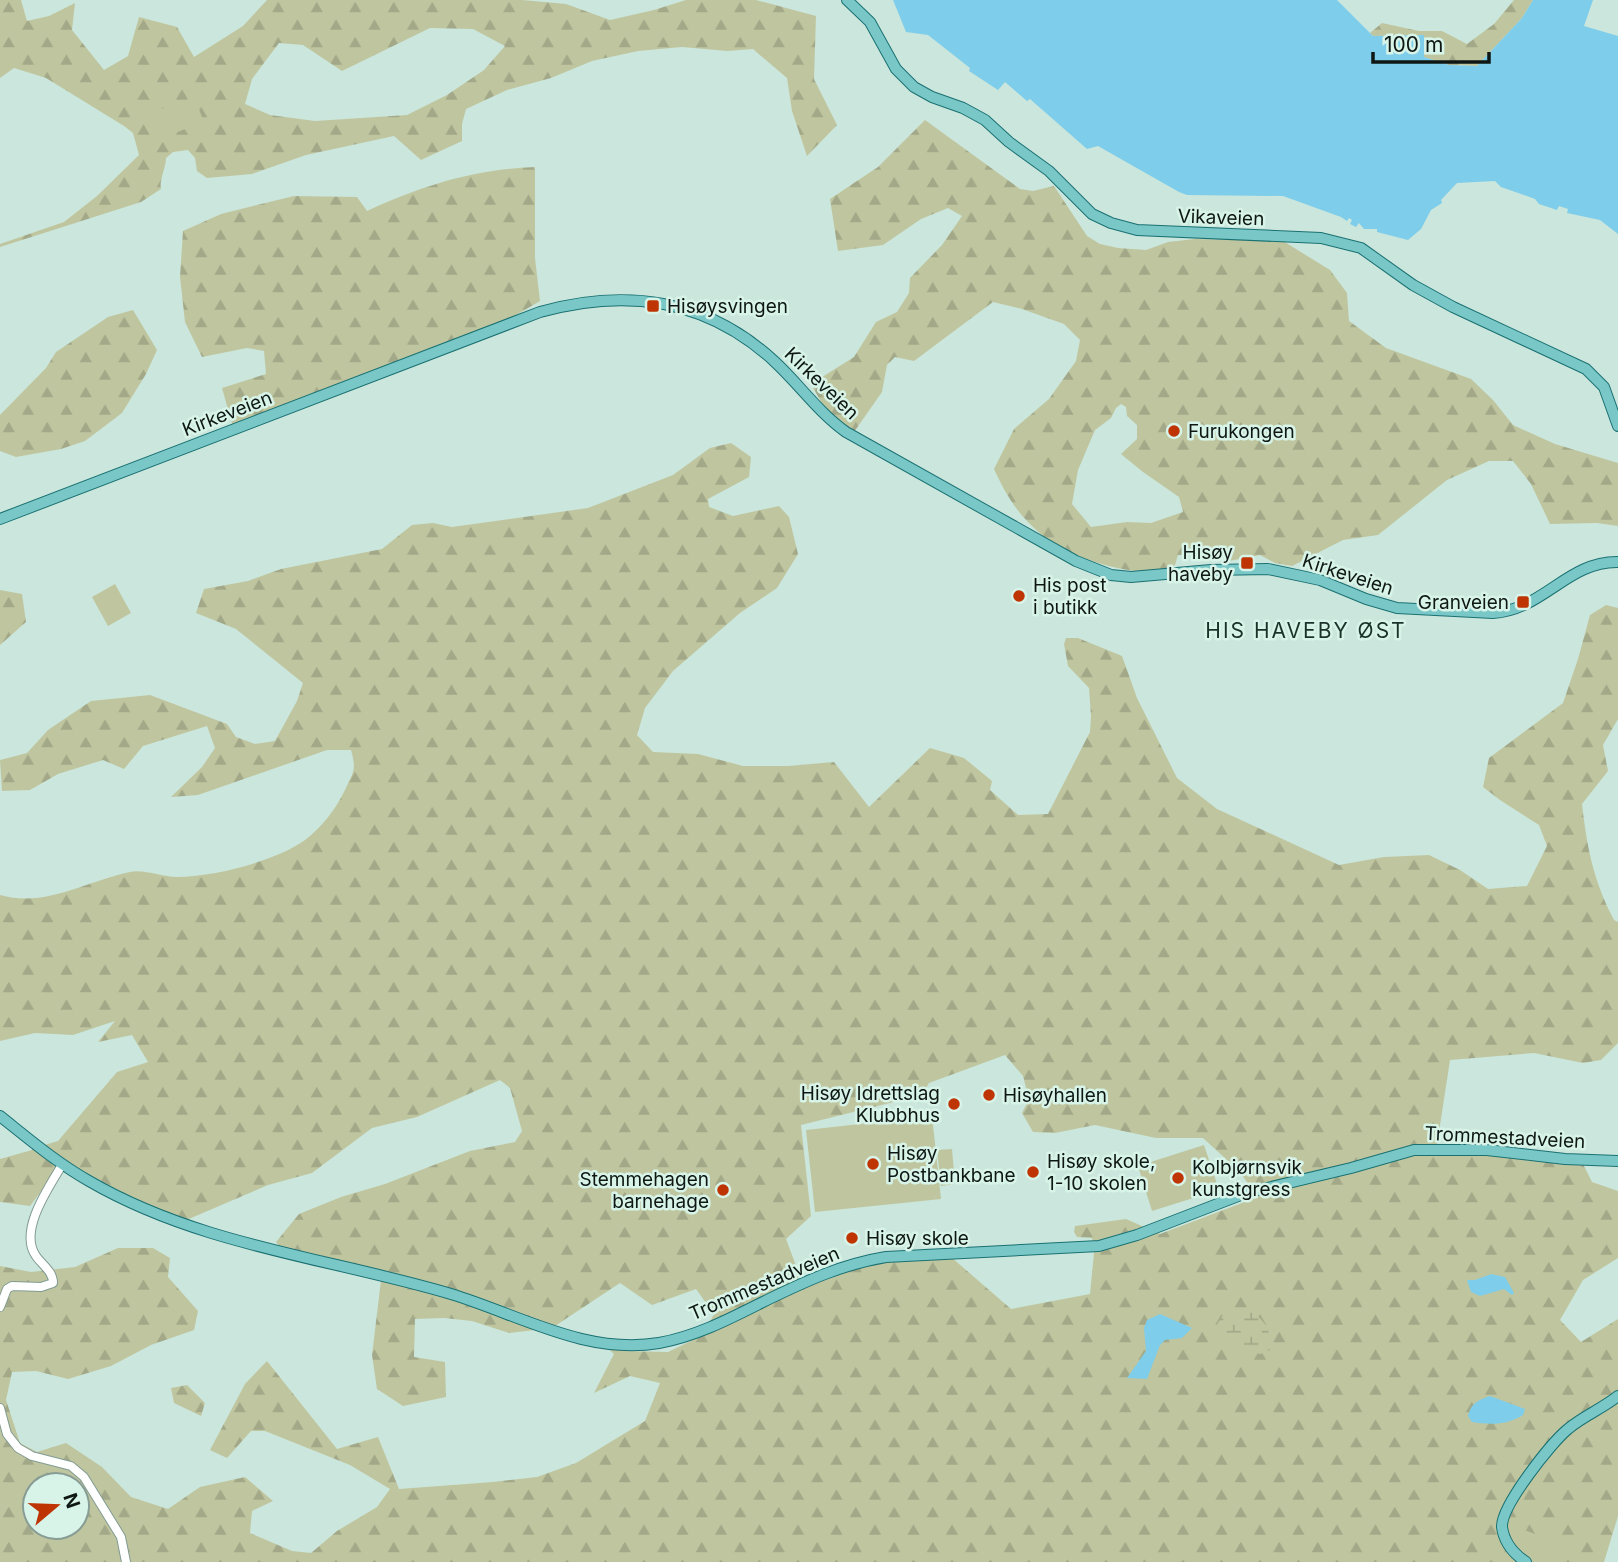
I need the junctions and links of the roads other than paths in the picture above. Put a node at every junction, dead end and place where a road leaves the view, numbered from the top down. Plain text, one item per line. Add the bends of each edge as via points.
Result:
1 (847, 0) edge
2 (1618, 425) edge
3 (0, 519) edge
4 (1618, 562) edge
5 (0, 1116) edge
6 (1618, 1161) edge
7 (62, 1165) junction
8 (0, 1307) edge
9 (1618, 1396) edge
10 (0, 1408) edge
11 (126, 1562) edge
12 (1526, 1562) edge

1 - 2 main road, Vikaveien via 870,22 907,81 922,93 985,120 1101,220 1137,230 1313,237 1361,248 1436,298 1586,369 1604,387
3 - 4 main road, Kirkeveien via 540,312 626,299 688,310 740,334 846,432 1076,561 1111,575 1131,578 1268,569 1320,580 1397,608 1493,613 1528,605 1584,568
5 - 7 main road, Trommestadveien
6 - 7 main road, Trommestadveien via 1487,1150 1414,1150 1246,1193 1099,1245 886,1257 853,1264 704,1329 639,1345 568,1337 396,1278 224,1238 139,1206
7 - 8 street via 30,1237 31,1248 53,1283 12,1286
9 - 12 main road via 1561,1434 1509,1505 1502,1523 1504,1534 1513,1552
10 - 11 street via 18,1448 71,1466 84,1476 121,1536

